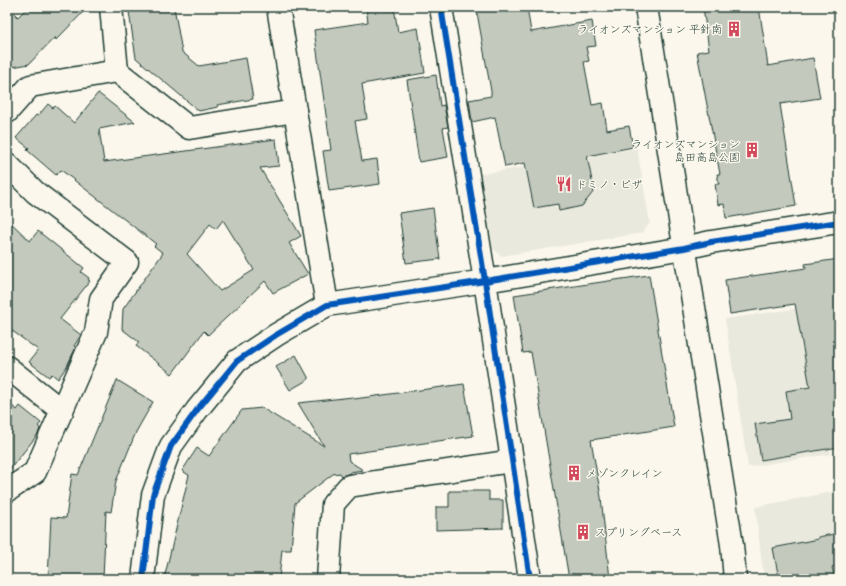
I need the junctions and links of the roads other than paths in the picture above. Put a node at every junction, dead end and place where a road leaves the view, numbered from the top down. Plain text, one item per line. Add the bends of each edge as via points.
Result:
1 (111, 7) edge
2 (278, 7) edge
3 (442, 7) edge
4 (646, 7) edge
5 (117, 71) junction
6 (295, 111) junction
7 (7, 112) edge
8 (7, 164) edge
9 (839, 222) edge
10 (684, 248) junction
11 (485, 282) junction
12 (327, 305) junction
13 (7, 367) edge
14 (62, 411) junction
15 (512, 461) junction
16 (7, 491) edge
17 (143, 579) edge
18 (328, 579) edge
19 (530, 579) edge
20 (735, 579) edge

1 - 5 street
2 - 6 street
3 - 11 street
4 - 10 street
5 - 6 street via 189,128
5 - 7 street via 30,86
6 - 12 street
8 - 14 street via 35,192 126,262 101,299 96,332
9 - 10 street
10 - 11 street
10 - 20 street via 732,545
11 - 12 street
11 - 15 street
12 - 17 street via 237,361 171,446 153,496
13 - 14 street
14 - 16 street via 35,472
15 - 18 street via 349,486 333,504
15 - 19 street

